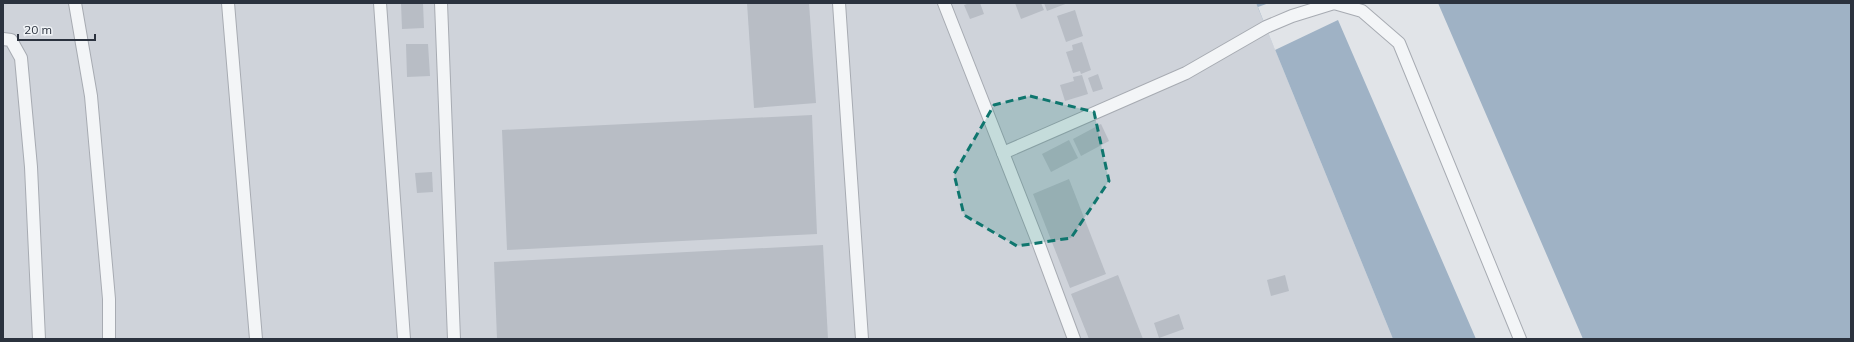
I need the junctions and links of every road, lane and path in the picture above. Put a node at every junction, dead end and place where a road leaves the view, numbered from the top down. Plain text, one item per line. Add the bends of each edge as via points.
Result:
1 (76, 3) edge
2 (228, 3) edge
3 (380, 3) edge
4 (441, 3) edge
5 (839, 3) edge
6 (944, 3) edge
7 (3, 39) edge
8 (1003, 153) junction
9 (39, 339) edge
10 (109, 339) edge
11 (256, 339) edge
12 (404, 339) edge
13 (454, 339) edge
14 (862, 339) edge
15 (1074, 339) edge
16 (1520, 339) edge

1 - 10 lane via 91,96 109,299
2 - 11 lane
3 - 12 lane
4 - 13 lane
5 - 14 lane
6 - 8 lane
7 - 9 lane via 11,40 21,58 31,167
8 - 15 lane
8 - 16 lane via 1186,73 1266,27 1292,16 1334,3 1362,11 1400,43

